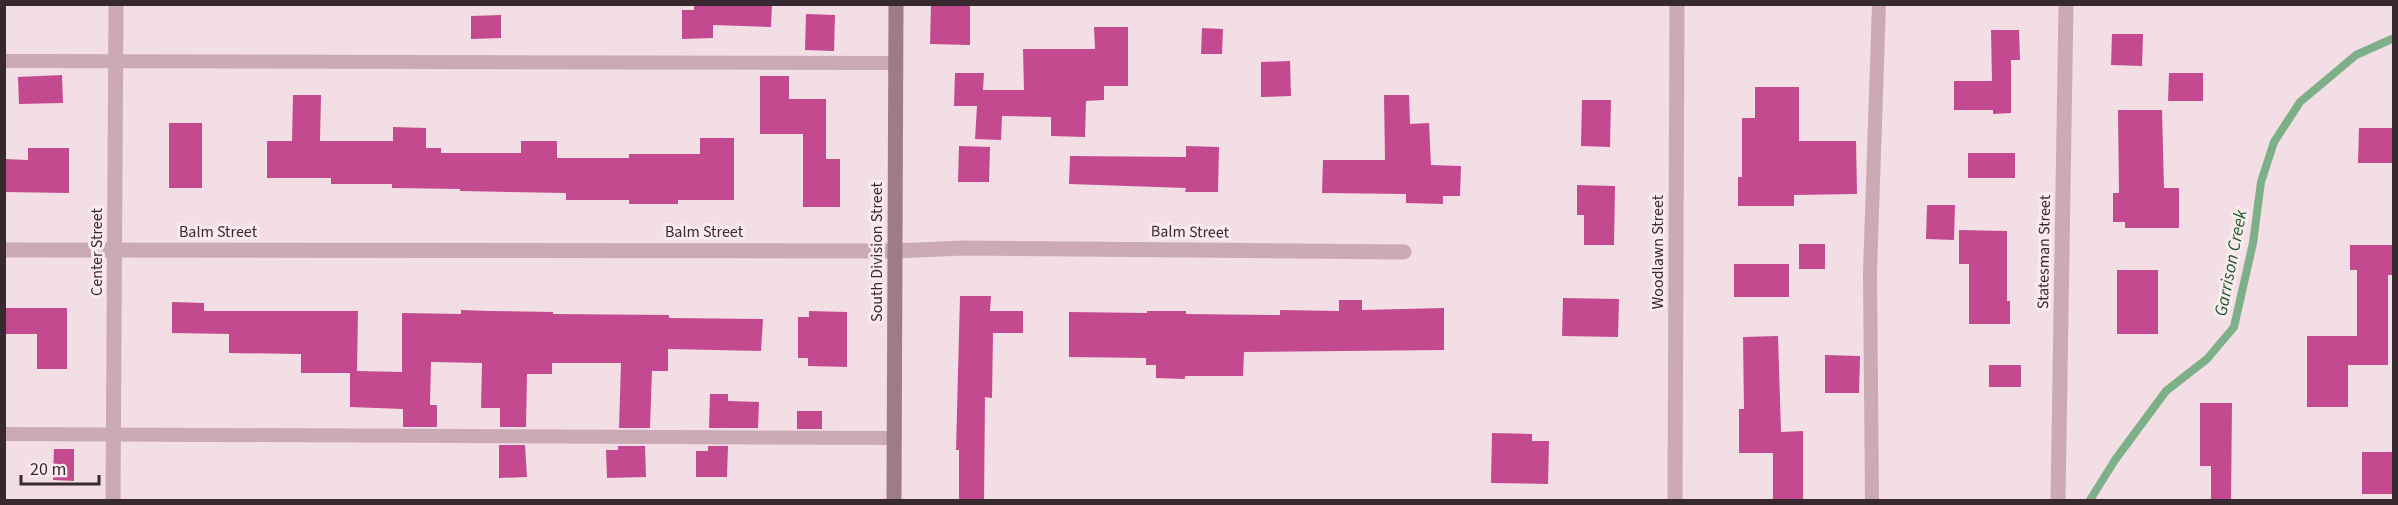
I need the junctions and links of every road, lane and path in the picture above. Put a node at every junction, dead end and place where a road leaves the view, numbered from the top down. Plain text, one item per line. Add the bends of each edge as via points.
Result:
1 (116, 4) edge
2 (897, 4) edge
3 (1677, 4) edge
4 (1879, 4) edge
5 (2066, 4) edge
6 (4, 61) edge
7 (116, 61) junction
8 (896, 63) junction
9 (4, 250) edge
10 (115, 250) junction
11 (896, 250) junction
12 (1404, 252) dead end
13 (4, 434) edge
14 (114, 434) junction
15 (895, 438) junction
16 (113, 501) edge
17 (894, 501) edge
18 (1676, 501) edge
19 (1872, 501) edge
20 (2058, 501) edge

1 - 7 street, Center Street
2 - 8 street, South Division Street
3 - 18 street, Woodlawn Street
4 - 19 lane via 1870,272
5 - 20 street, Statesman Street
6 - 7 lane
7 - 8 lane
7 - 10 street, Center Street
8 - 11 street, South Division Street
9 - 10 street, Balm Street
10 - 11 street, Balm Street
10 - 14 street, Center Street
11 - 12 street, Balm Street
11 - 15 street, South Division Street
13 - 14 lane
14 - 15 lane
14 - 16 street, Center Street
15 - 17 street, South Division Street

